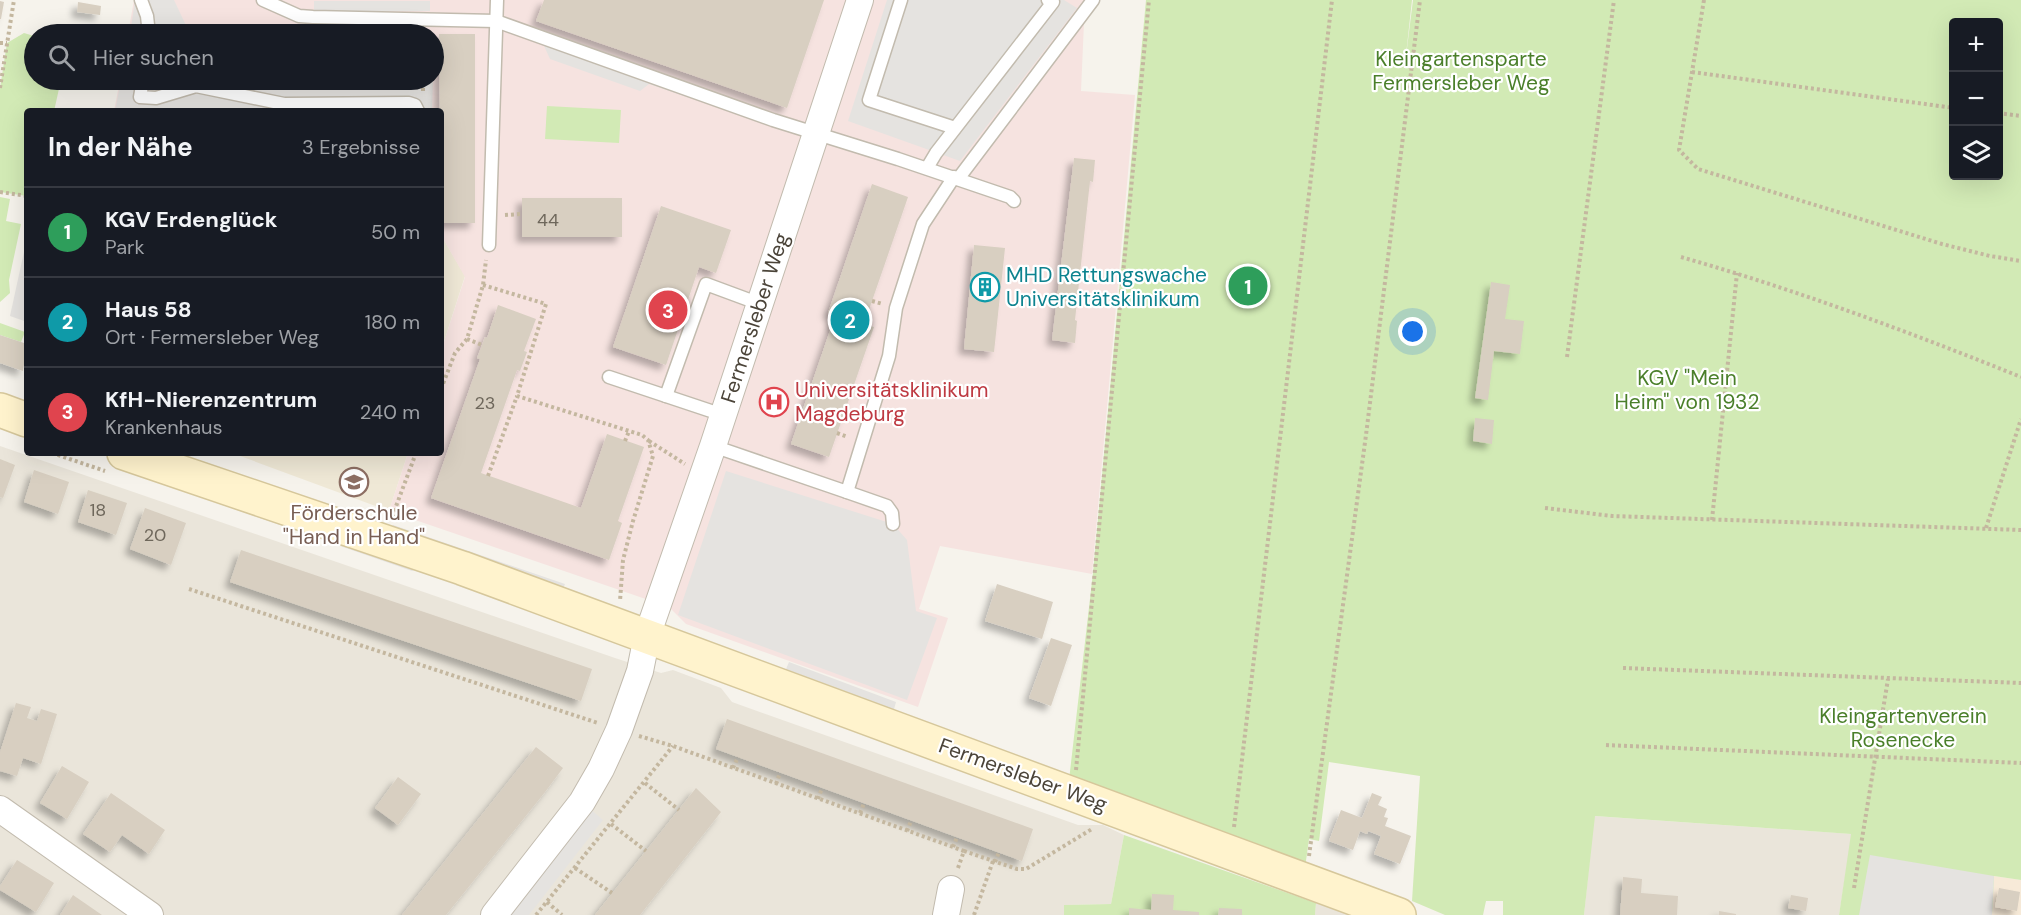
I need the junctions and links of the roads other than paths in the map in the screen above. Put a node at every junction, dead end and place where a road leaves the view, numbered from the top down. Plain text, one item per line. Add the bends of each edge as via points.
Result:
1 (141, 0) edge
2 (263, 0) edge
3 (497, 0) edge
4 (860, 0) edge
5 (901, 0) edge
6 (1048, 0) edge
7 (1093, 0) edge
8 (496, 21) junction
9 (148, 24) edge
10 (141, 90) edge
11 (183, 90) edge
12 (216, 90) edge
13 (416, 108) edge
14 (955, 128) junction
15 (816, 134) junction
16 (927, 168) junction
17 (956, 178) junction
18 (1014, 201) dead end
19 (489, 245) road end
20 (760, 304) junction
21 (609, 377) dead end
22 (666, 396) junction
23 (0, 411) edge
24 (723, 415) junction
25 (24, 419) edge
26 (713, 446) junction
27 (133, 456) edge
28 (847, 492) junction
29 (893, 524) dead end
30 (647, 636) junction
31 (0, 809) edge
32 (951, 889) road end
33 (150, 915) edge
34 (494, 915) edge
35 (946, 915) edge
36 (1399, 915) edge

1 - 9 lane
2 - 8 lane via 299,16
3 - 8 lane
4 - 15 street, Fermersleber Weg
5 - 14 lane via 869,100
6 - 14 lane via 1053,2
7 - 17 lane
8 - 15 lane
8 - 19 lane
10 - 11 lane via 140,97 156,98
12 - 13 lane via 284,104 409,103
14 - 16 lane
15 - 16 lane
15 - 20 street, Fermersleber Weg
16 - 17 lane
17 - 18 lane
17 - 28 lane via 923,224 897,303 889,356
20 - 22 lane via 706,284
20 - 24 street, Fermersleber Weg
21 - 22 lane
22 - 24 lane
23 - 25 street
24 - 26 street, Fermersleber Weg
26 - 28 lane
26 - 30 street, Fermersleber Weg
27 - 30 street, Fermersleber Weg
28 - 29 lane via 887,506
30 - 34 street via 640,671 601,769 582,802
30 - 36 street, Fermersleber Weg
31 - 33 street
32 - 35 street

